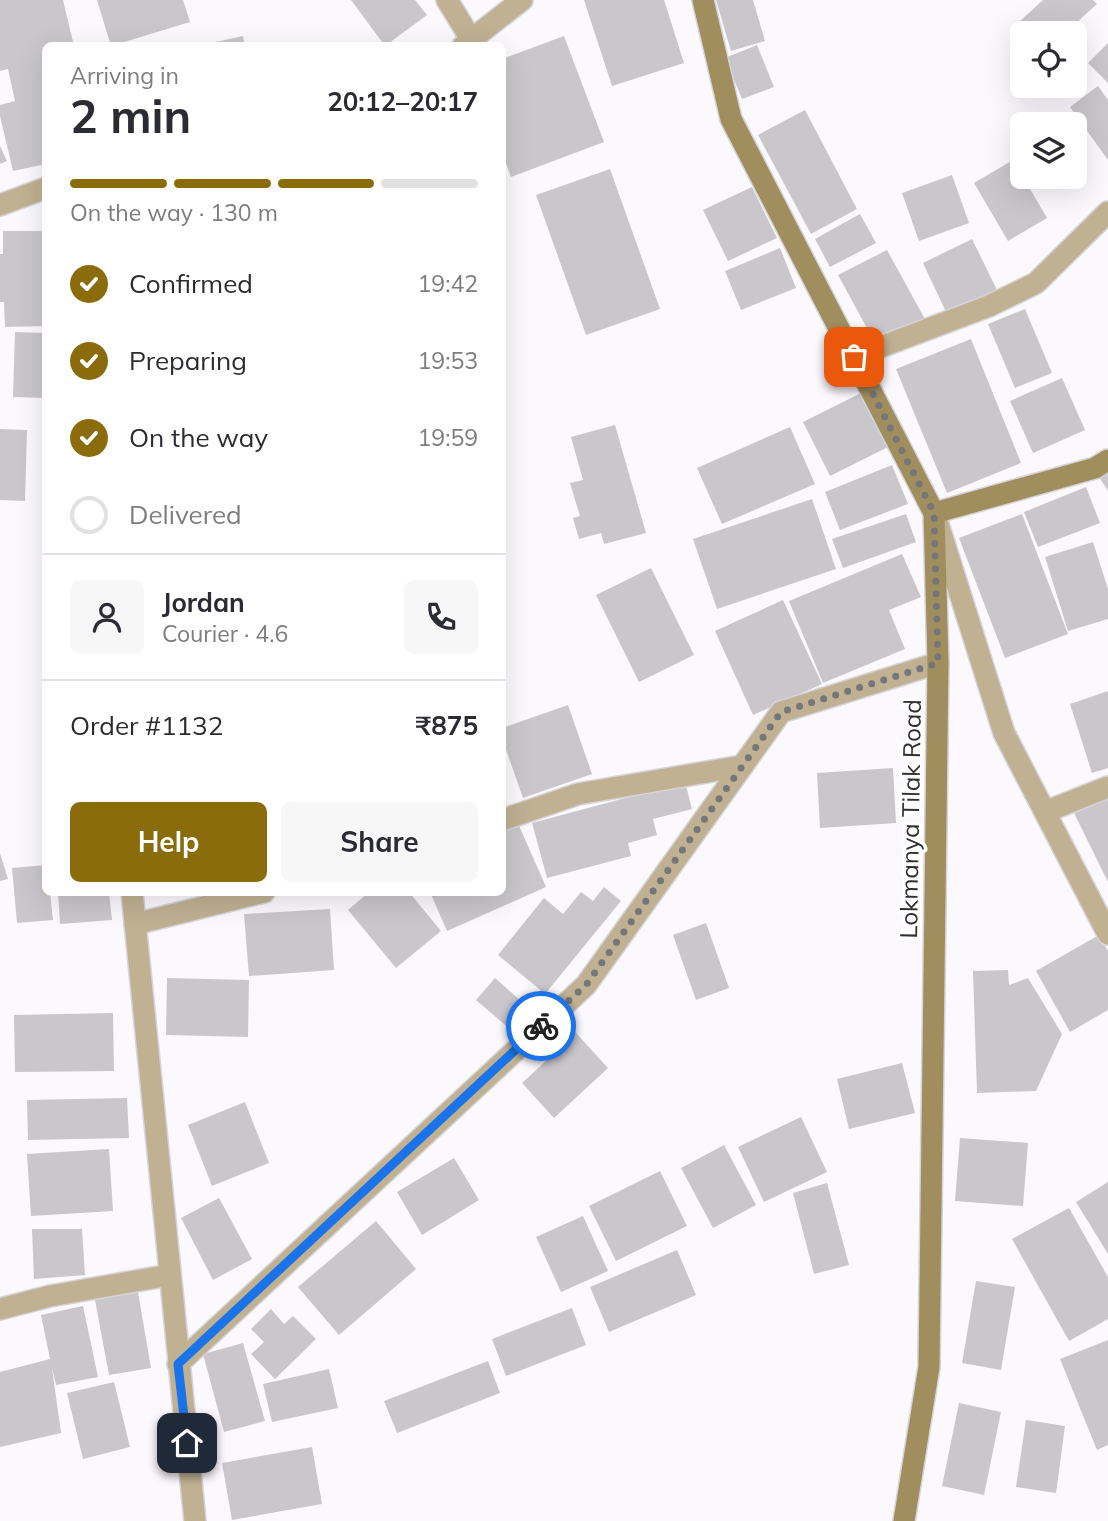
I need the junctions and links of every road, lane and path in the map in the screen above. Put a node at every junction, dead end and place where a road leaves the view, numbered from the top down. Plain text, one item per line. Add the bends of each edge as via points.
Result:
1 (446, 0) edge
2 (522, 0) edge
3 (703, 0) edge
4 (467, 42) edge
5 (42, 189) edge
6 (0, 205) edge
7 (1108, 212) edge
8 (854, 357) junction
9 (1108, 460) edge
10 (934, 513) junction
11 (938, 663) junction
12 (742, 766) junction
13 (1108, 787) edge
14 (1045, 812) junction
15 (506, 819) edge
16 (132, 896) edge
17 (248, 896) edge
18 (135, 924) junction
19 (1108, 934) edge
20 (170, 1275) junction
21 (0, 1309) edge
22 (178, 1364) junction
23 (195, 1521) edge
24 (904, 1521) edge

1 - 4 street
2 - 4 street
3 - 8 main road, Lokmanya Tilak Road via 731,119
5 - 6 street
7 - 8 street via 1036,283 989,306
8 - 10 main road, Lokmanya Tilak Road
9 - 10 main road via 1095,468
10 - 11 main road, Lokmanya Tilak Road
10 - 14 street via 1004,733
11 - 12 street via 781,712
11 - 24 main road, Lokmanya Tilak Road via 929,1367
12 - 15 street via 578,794
12 - 22 street via 586,985
13 - 14 street
14 - 19 street
16 - 18 street
17 - 18 street
18 - 20 street
20 - 21 street
20 - 22 street
22 - 23 street

